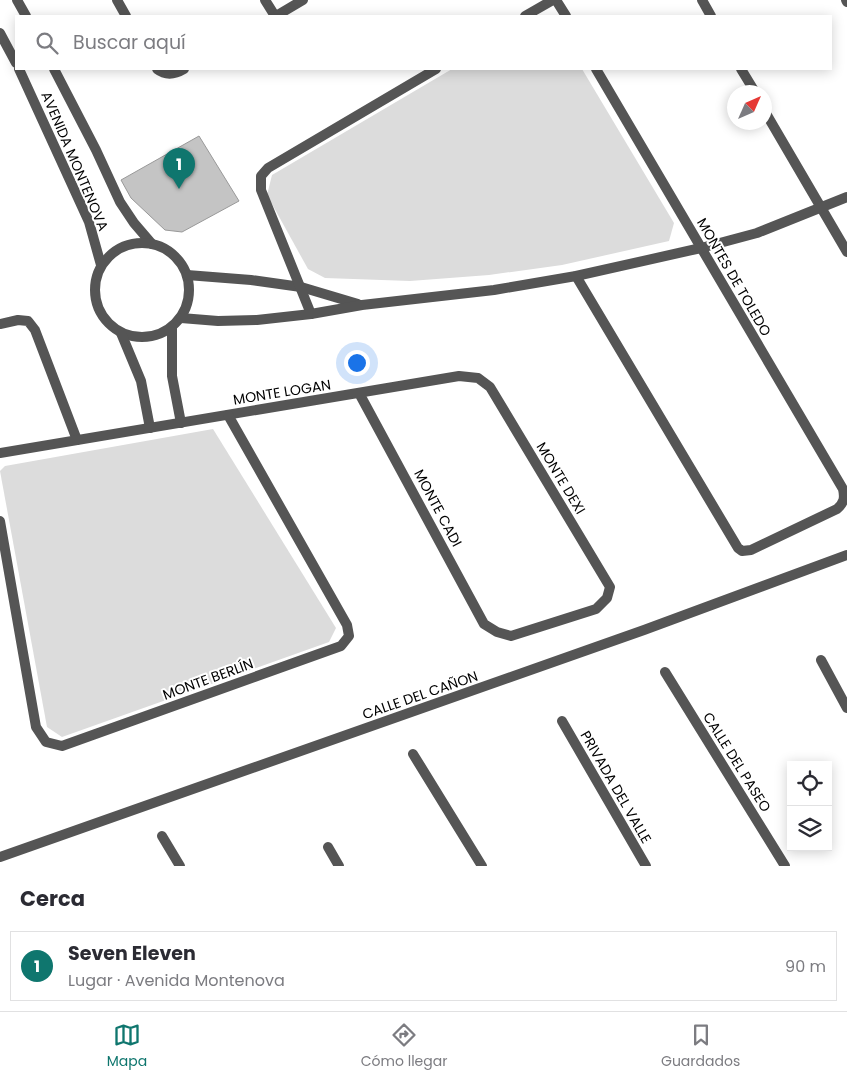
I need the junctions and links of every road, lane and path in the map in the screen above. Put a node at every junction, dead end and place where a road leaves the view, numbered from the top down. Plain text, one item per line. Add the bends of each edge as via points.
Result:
1 (18, 0) edge
2 (117, 0) edge
3 (265, 0) edge
4 (303, 0) edge
5 (552, 0) edge
6 (556, 0) edge
7 (702, 0) edge
8 (26, 15) edge
9 (125, 15) edge
10 (274, 15) edge
11 (277, 15) edge
12 (527, 15) edge
13 (565, 15) edge
14 (710, 15) edge
15 (0, 33) edge
16 (15, 61) edge
17 (19, 70) edge
18 (55, 70) edge
19 (159, 70) edge
20 (182, 70) edge
21 (434, 70) edge
22 (597, 70) edge
23 (742, 70) edge
24 (751, 85) edge
25 (772, 124) edge
26 (847, 198) edge
27 (821, 208) junction
28 (152, 244) junction
29 (701, 248) junction
30 (847, 252) edge
31 (101, 265) junction
32 (187, 275) junction
33 (576, 276) junction
34 (301, 287) junction
35 (362, 305) junction
36 (311, 314) junction
37 (181, 318) junction
38 (0, 324) edge
39 (172, 328) junction
40 (121, 333) junction
41 (478, 378) joint
42 (359, 393) junction
43 (228, 415) junction
44 (181, 423) junction
45 (150, 428) junction
46 (77, 440) junction
47 (0, 453) edge
48 (0, 521) edge
49 (847, 555) edge
50 (497, 632) joint
51 (821, 660) dead end
52 (665, 672) dead end
53 (847, 708) edge
54 (562, 721) dead end
55 (413, 754) dead end
56 (162, 836) dead end
57 (328, 848) dead end
58 (0, 857) edge
59 (180, 866) edge
60 (339, 866) edge
61 (482, 866) edge
62 (646, 866) edge
63 (785, 866) edge

1 - 8 street
2 - 9 street
3 - 10 street
4 - 11 street
5 - 12 street
6 - 13 street
7 - 14 street
15 - 16 street
17 - 31 street, AVENIDA MONTENOVA via 89,222
18 - 28 street, AVENIDA MONTENOVA via 120,202
19 - 20 street via 172,74
21 - 34 street via 268,168 261,176 261,190
22 - 29 street, MONTES DE TOLEDO
23 - 24 street
25 - 27 street
26 - 27 street
27 - 29 street via 756,233
27 - 30 street
28 - 31 street via 137,242 123,246
28 - 32 street via 174,255
29 - 33 street
29 - 33 street, MONTES DE TOLEDO via 843,489 844,500 832,511 751,550 742,551 735,544
31 - 40 street via 94,290 96,303 110,326
32 - 34 street
32 - 37 street via 188,305
33 - 35 street via 494,290
34 - 35 street
34 - 36 street
35 - 36 street
36 - 37 street via 257,320
37 - 39 street
38 - 46 street via 28,321 35,330
39 - 40 street via 147,338
39 - 44 street via 172,376
40 - 45 street via 141,381
41 - 42 street, MONTE LOGAN via 459,376
41 - 50 street, MONTE DEXI via 490,387 610,587 607,598 596,609 511,636
42 - 43 street, MONTE LOGAN
42 - 50 street, MONTE CADI via 484,624
43 - 44 street, MONTE LOGAN
43 - 48 street, MONTE BERLÍN via 347,625 349,636 340,646 62,746 46,742 36,727
44 - 45 street, MONTE LOGAN
45 - 46 street, MONTE LOGAN
46 - 47 street, MONTE LOGAN
49 - 58 street, CALLE DEL CAÑON
51 - 53 street
52 - 63 street, CALLE DEL PASEO
54 - 62 street, PRIVADA DEL VALLE
55 - 61 street
56 - 59 street
57 - 60 street

